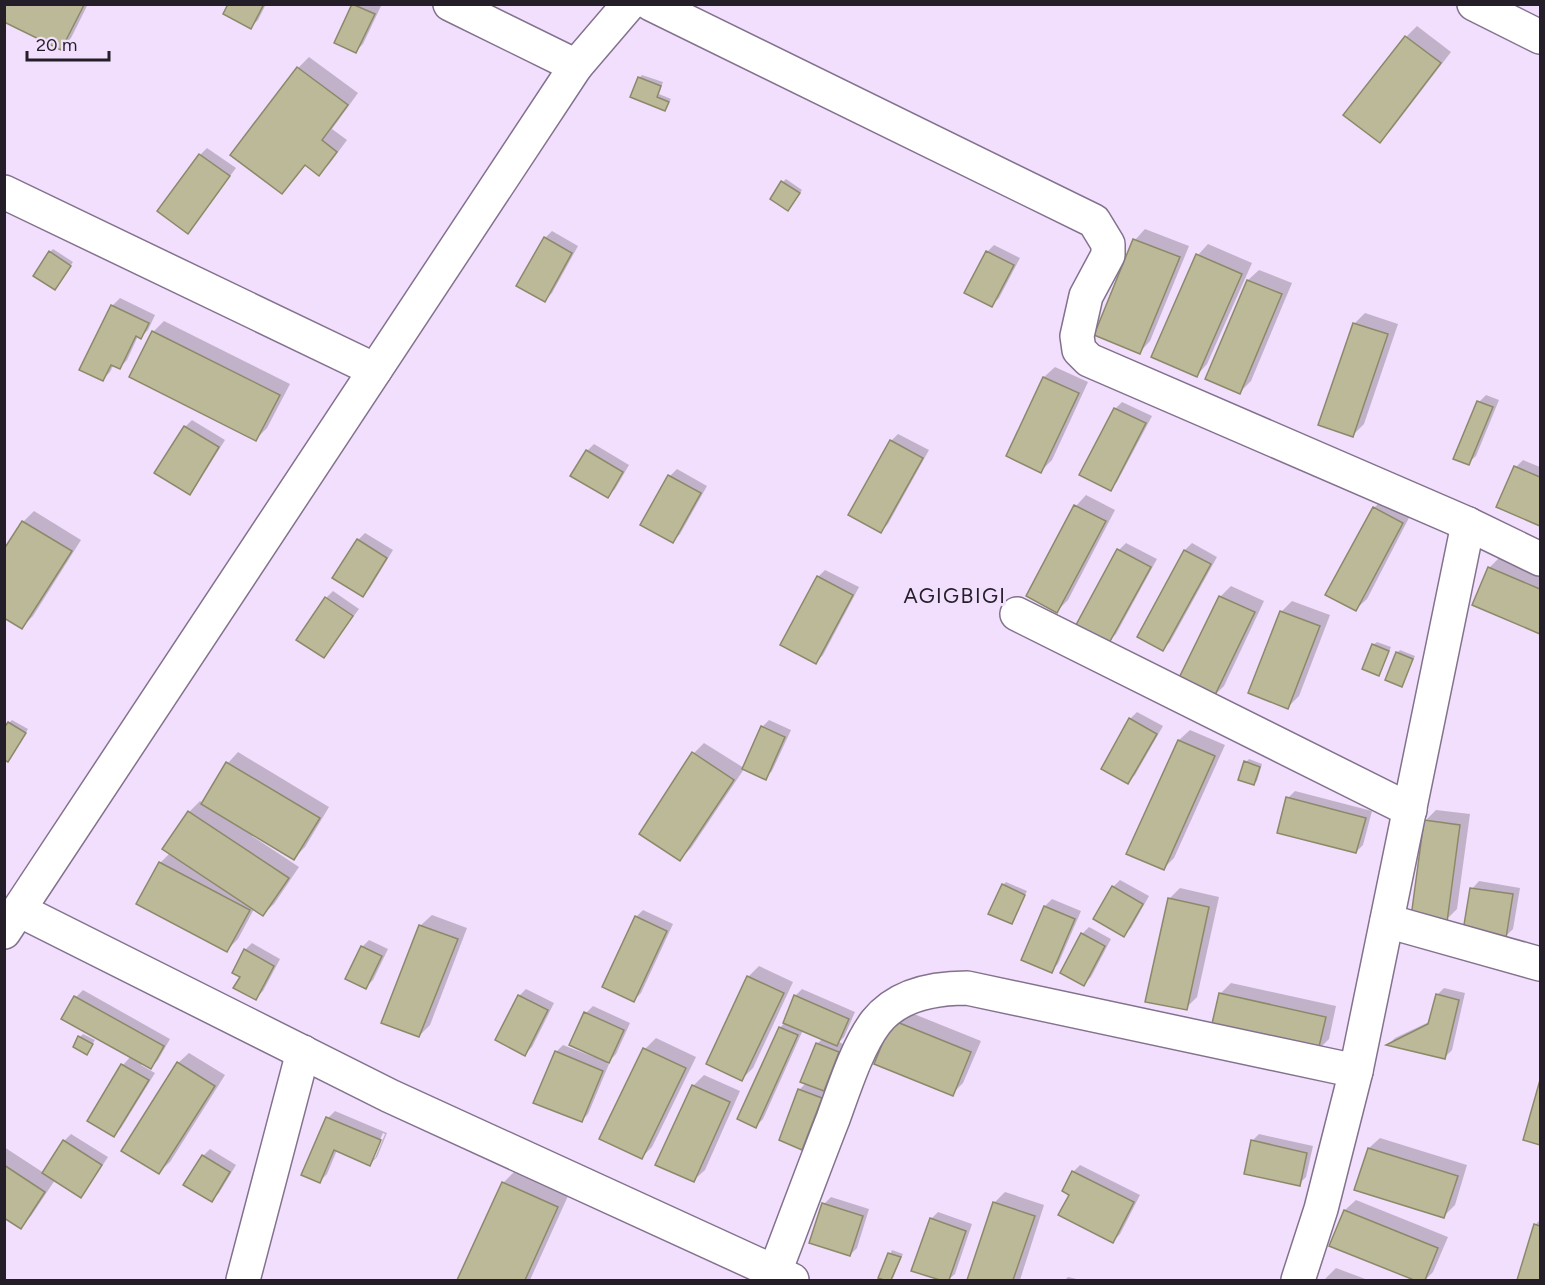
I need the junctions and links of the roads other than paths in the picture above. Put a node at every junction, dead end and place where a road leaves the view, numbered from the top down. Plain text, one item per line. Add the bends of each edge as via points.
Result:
1 (450, 4) edge
2 (629, 4) edge
3 (651, 4) edge
4 (1474, 4) edge
5 (1540, 37) edge
6 (576, 66) junction
7 (4, 192) edge
8 (375, 370) junction
9 (1468, 524) junction
10 (1540, 559) edge
11 (1017, 614) dead end
12 (1410, 810) junction
13 (11, 921) edge
14 (1387, 921) junction
15 (1540, 964) edge
16 (303, 1052) junction
17 (1356, 1071) junction
18 (783, 1277) edge
19 (243, 1281) edge
20 (1298, 1281) edge

1 - 6 street
2 - 6 street
3 - 9 street via 1094,221 1108,244 1108,255 1086,296 1077,336 1079,350 1089,360
4 - 5 street
6 - 8 street
7 - 8 street
8 - 13 street
9 - 10 street
9 - 12 street
11 - 12 street
12 - 14 street
13 - 16 street
14 - 15 street
14 - 17 street
16 - 18 street
16 - 19 street
17 - 18 street via 967,988 922,992 897,1004 876,1022 853,1064
17 - 20 street via 1321,1209

